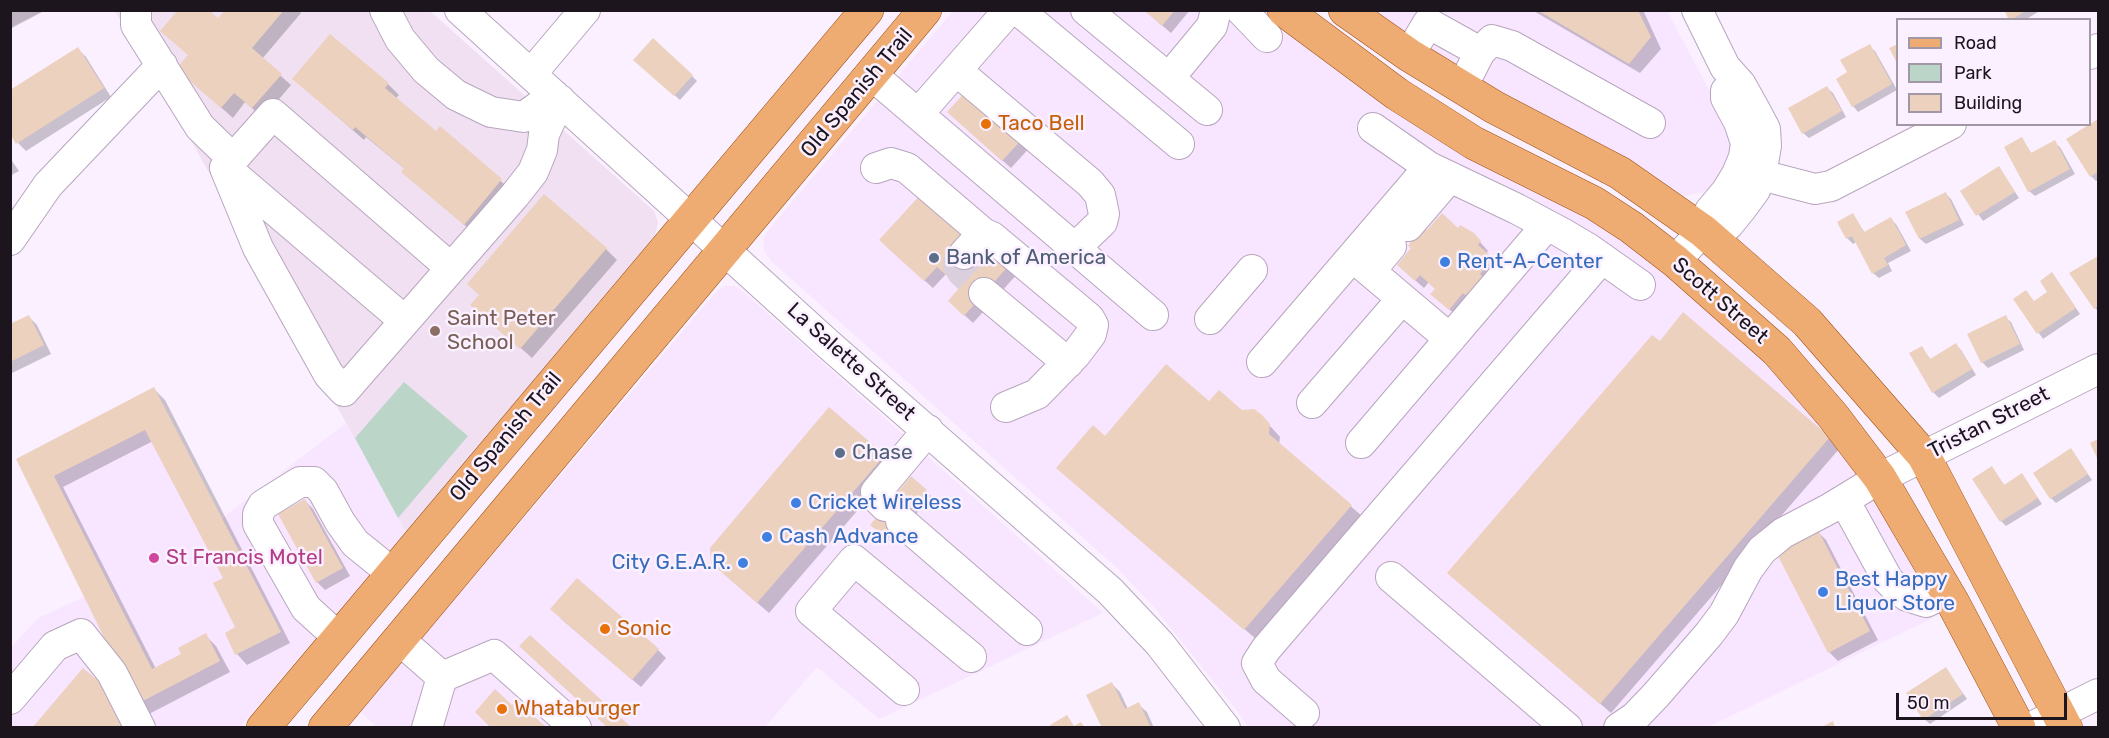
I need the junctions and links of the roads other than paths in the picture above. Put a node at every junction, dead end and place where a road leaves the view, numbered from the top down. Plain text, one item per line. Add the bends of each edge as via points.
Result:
1 (136, 10) edge
2 (385, 10) edge
3 (460, 10) edge
4 (585, 10) edge
5 (867, 10) edge
6 (925, 10) edge
7 (1009, 10) edge
8 (1018, 10) edge
9 (1086, 10) edge
10 (1216, 10) edge
11 (1241, 10) edge
12 (1345, 10) edge
13 (1697, 10) edge
14 (1421, 16) edge
15 (1276, 24) edge
16 (1480, 52) junction
17 (1409, 55) junction
18 (1725, 67) junction
19 (957, 71) junction
20 (531, 74) junction
21 (872, 75) junction
22 (152, 76) junction
23 (1169, 78) junction
24 (1462, 87) junction
25 (1397, 94) junction
26 (557, 98) junction
27 (1207, 110) dead end
28 (918, 114) junction
29 (1650, 123) dead end
30 (1947, 126) edge
31 (1373, 128) dead end
32 (1179, 144) dead end
33 (229, 164) junction
34 (876, 168) dead end
35 (1440, 172) junction
36 (1538, 175) junction
37 (1761, 175) junction
38 (1517, 209) junction
39 (691, 219) junction
40 (1547, 225) junction
41 (1703, 231) junction
42 (10, 240) edge
43 (1075, 248) junction
44 (726, 250) junction
45 (1602, 258) junction
46 (1675, 261) junction
47 (1362, 264) junction
48 (450, 268) junction
49 (1252, 270) dead end
50 (1640, 285) dead end
51 (984, 293) tunnel mouth
52 (1402, 299) junction
53 (1153, 315) dead end
54 (1210, 319) dead end
55 (405, 321) junction
56 (1450, 339) junction
57 (1263, 362) dead end
58 (1068, 363) junction
59 (2098, 369) edge
60 (1312, 402) dead end
61 (1006, 407) dead end
62 (928, 430) junction
63 (1361, 444) dead end
64 (1921, 445) junction
65 (1880, 478) junction
66 (1844, 500) junction
67 (435, 521) junction
68 (471, 554) junction
69 (392, 573) junction
70 (1391, 577) dead end
71 (1947, 592) junction
72 (1027, 630) dead end
73 (339, 638) junction
74 (400, 640) junction
75 (971, 657) dead end
76 (442, 677) junction
77 (903, 690) dead end
78 (2098, 694) edge
79 (10, 699) edge
80 (1304, 713) dead end
81 (278, 722) edge
82 (2052, 723) edge
83 (140, 728) edge
84 (325, 728) edge
85 (427, 728) edge
86 (576, 728) edge
87 (1225, 728) edge
88 (1567, 728) edge
89 (1619, 728) edge
90 (2019, 728) edge

1 - 22 street via 136,25
2 - 26 street via 400,39 426,70 456,95 490,112 524,117
3 - 20 street, La Salette Street
4 - 20 street
5 - 39 main road, Old Spanish Trail
6 - 21 main road, Old Spanish Trail
7 - 19 street
8 - 32 street
9 - 23 street
10 - 23 street via 1212,26
11 - 15 street
12 - 17 main road, Scott Street
13 - 18 street
14 - 16 street
14 - 17 street
15 - 25 main road, Scott Street via 1320,39
16 - 24 street
16 - 29 street via 1492,40 1512,46
17 - 24 main road, Scott Street
17 - 25 main road
18 - 37 street via 1741,85 1765,129 1766,157
18 - 41 street via 1726,98 1746,142 1744,157 1726,192 1710,211
19 - 28 street
19 - 43 street via 1100,195 1102,222
20 - 26 street, La Salette Street
21 - 28 street
21 - 44 main road, Old Spanish Trail
22 - 33 street
22 - 42 street via 48,185
23 - 27 street
24 - 41 main road, Scott Street via 1620,173
25 - 36 main road, Scott Street via 1474,143
26 - 39 street, La Salette Street
26 - 48 street via 532,172
28 - 43 street
30 - 37 street via 1831,186 1815,189
31 - 35 street
33 - 48 street via 273,114
33 - 55 street
33 - 55 street via 258,248 329,375 344,391
34 - 58 street via 891,163 907,168 973,244 992,237 1089,318 1091,334
35 - 38 street
35 - 47 street
35 - 47 street via 1399,236
36 - 38 street
36 - 46 main road, Scott Street via 1594,203
37 - 41 street via 1755,190 1728,225
38 - 40 street
39 - 44 street, La Salette Street
39 - 67 main road, Old Spanish Trail
40 - 45 street
40 - 56 street
41 - 46 street
41 - 64 main road, Scott Street via 1807,322
43 - 53 street
44 - 62 street, La Salette Street
44 - 68 main road, Old Spanish Trail
45 - 50 street
45 - 80 street via 1266,649 1257,663 1266,680
46 - 65 main road, Scott Street via 1777,351
47 - 52 street
47 - 57 street
48 - 55 street
49 - 54 street
51 - 58 street
52 - 56 street
52 - 60 street
56 - 63 street
58 - 61 street via 1037,394
59 - 64 street, Tristan Street
62 - 72 street via 876,492 878,500
62 - 87 street, La Salette Street via 1110,591 1160,644
64 - 65 street, Tristan Street
64 - 82 main road, Scott Street
65 - 66 street, Tristan Street
65 - 71 main road, Scott Street
66 - 71 street via 1894,587 1926,602
66 - 89 street, Tristan Street via 1783,533 1762,550 1710,633 1635,717
67 - 68 main road
67 - 69 main road, Old Spanish Trail
68 - 74 main road, Old Spanish Trail
69 - 73 main road, Old Spanish Trail
69 - 73 street via 355,543 323,490 314,482 300,482 263,505 258,524 306,608
70 - 88 street
71 - 90 main road, Scott Street
73 - 81 main road, Old Spanish Trail
74 - 76 street
74 - 84 main road, Old Spanish Trail
75 - 77 street via 854,560 811,611
76 - 85 street
76 - 86 street via 494,655
78 - 82 street
79 - 83 street via 56,646 81,634 112,673

